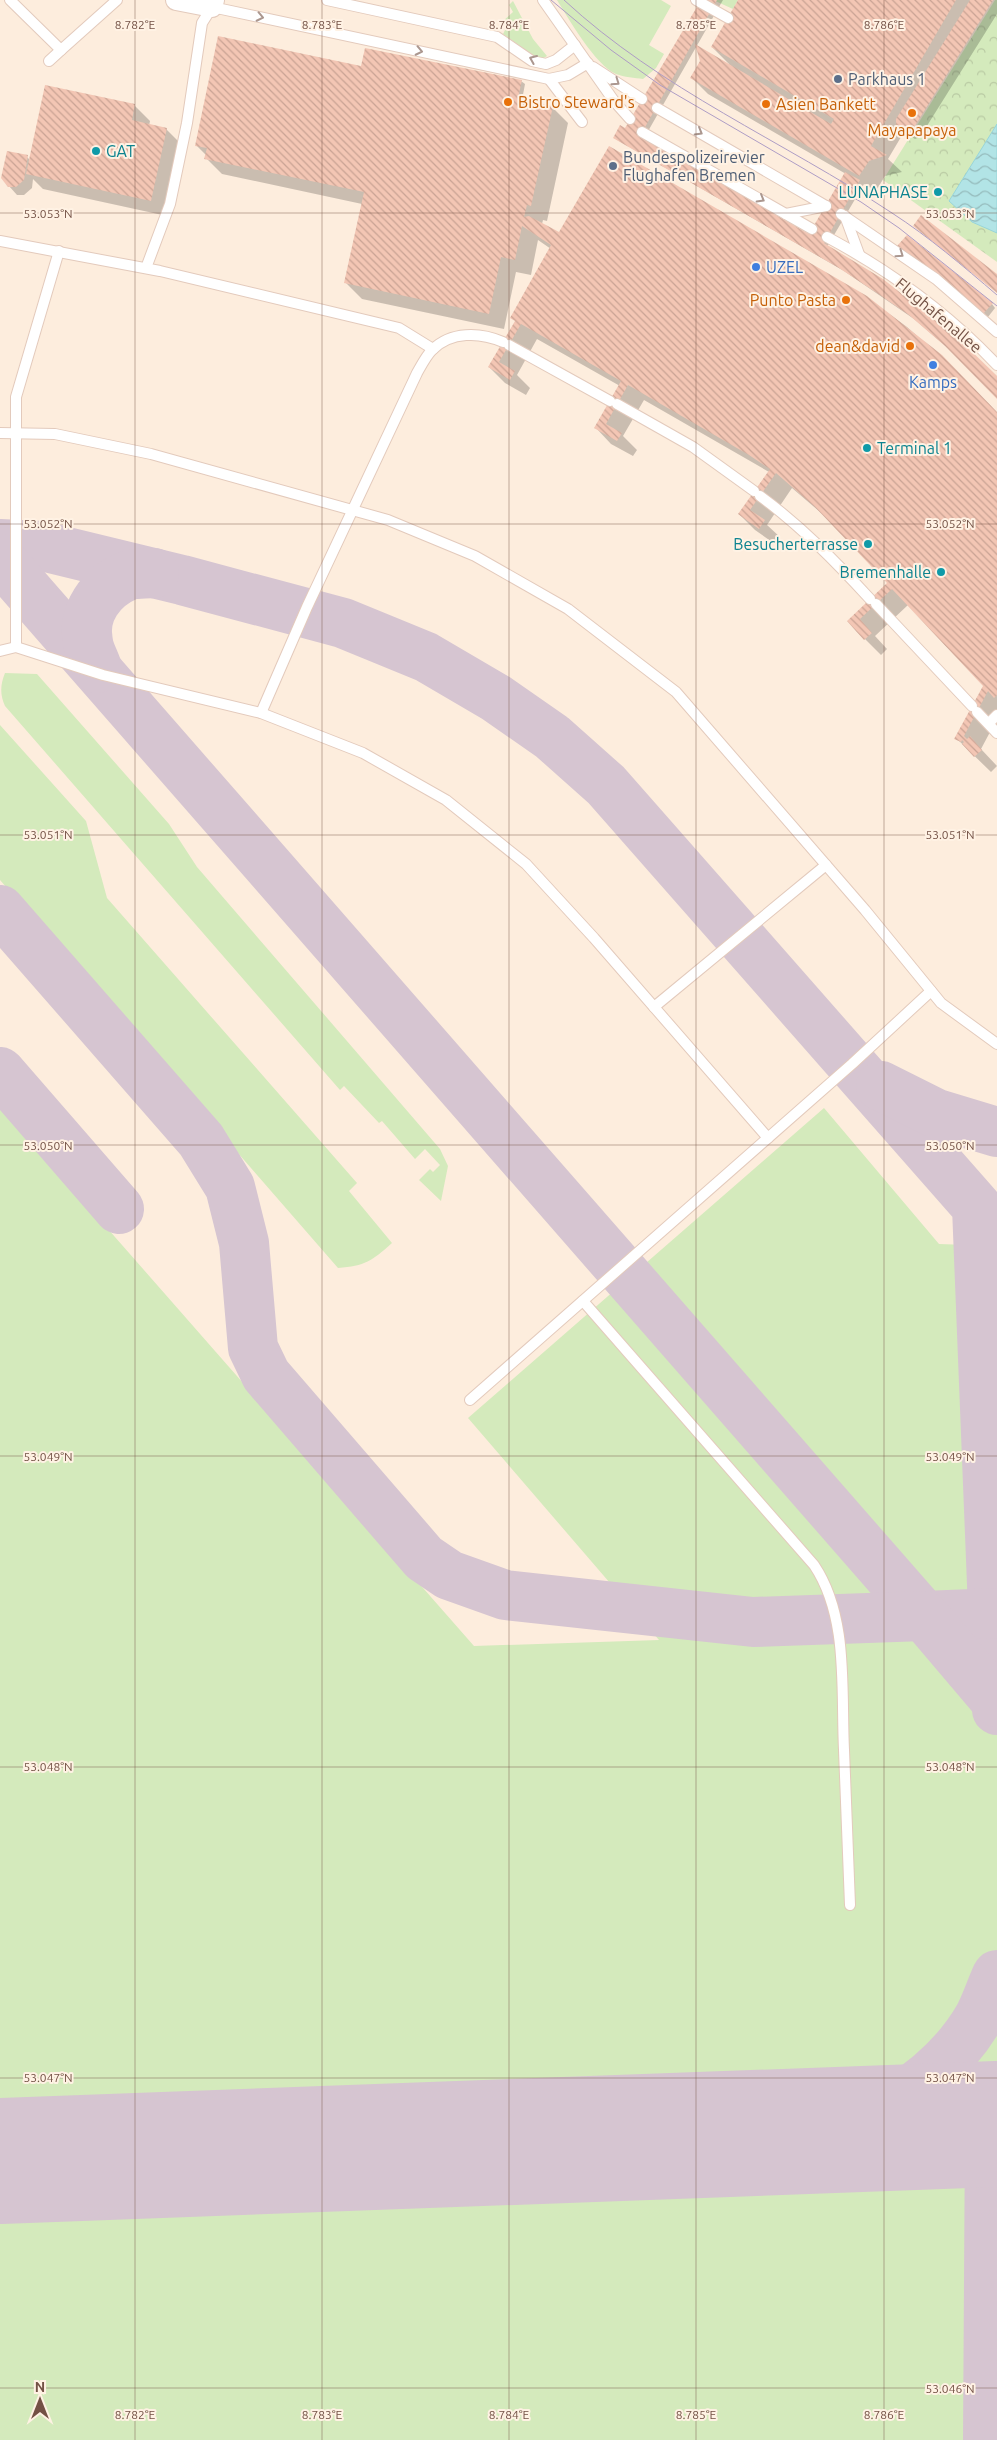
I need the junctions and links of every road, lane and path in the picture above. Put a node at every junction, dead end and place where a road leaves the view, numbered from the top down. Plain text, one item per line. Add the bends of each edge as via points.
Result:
1 (10, 0) edge
2 (117, 0) edge
3 (176, 0) edge
4 (327, 0) edge
5 (544, 0) edge
6 (696, 0) edge
7 (213, 4) edge
8 (728, 18) dead end
9 (575, 45) junction
10 (61, 50) junction
11 (49, 61) dead end
12 (589, 64) junction
13 (549, 79) junction
14 (642, 99) dead end
15 (656, 108) dead end
16 (630, 119) dead end
17 (582, 122) dead end
18 (642, 132) dead end
19 (786, 214) junction
20 (812, 228) dead end
21 (827, 237) dead end
22 (0, 241) edge
23 (59, 252) junction
24 (858, 254) junction
25 (146, 268) junction
26 (997, 332) edge
27 (433, 349) junction
28 (997, 365) edge
29 (0, 433) edge
30 (17, 433) junction
31 (353, 510) junction
32 (16, 647) junction
33 (0, 652) edge
34 (260, 713) junction
35 (997, 715) edge
36 (989, 724) junction
37 (997, 733) edge
38 (826, 865) junction
39 (931, 991) junction
40 (654, 1007) junction
41 (997, 1044) edge
42 (768, 1138) junction
43 (583, 1301) junction
44 (470, 1400) dead end
45 (850, 1905) dead end

1 - 10 lane
2 - 10 lane
3 - 7 street
9 -> 4 lane via 546,64 532,61 497,37
5 - 9 lane
6 - 8 lane
7 -> 13 lane
7 - 25 lane via 202,23 170,204
9 - 12 lane
10 - 11 lane
12 - 13 lane via 568,75
12 -> 14 lane
12 - 16 lane
13 - 17 lane
15 -> 19 lane via 826,206
18 -> 19 lane
19 - 20 lane
21 - 24 lane, Flughafenallee
22 - 23 lane
23 - 25 lane
23 - 30 lane via 16,397
24 -> 26 lane, Flughafenallee via 843,215 936,279
24 - 28 lane, Flughafenallee via 911,288
25 - 27 lane via 399,328
27 - 31 lane via 417,373
27 - 36 lane via 460,335 488,335 693,447 782,512 818,545
29 - 30 lane
30 - 31 lane via 56,434 151,454
30 - 32 lane
31 - 34 lane
31 - 38 lane via 388,520 475,556 568,610 628,654 676,692
32 - 33 lane
32 - 34 lane via 103,675
34 - 40 lane via 363,753 446,800 526,864
35 - 36 lane
36 - 37 lane
38 - 39 lane
38 - 40 lane
39 - 41 lane via 940,1003
39 - 42 lane
40 - 42 lane
42 - 43 lane
43 - 44 lane
43 - 45 lane via 824,1580 831,1597 840,1647

